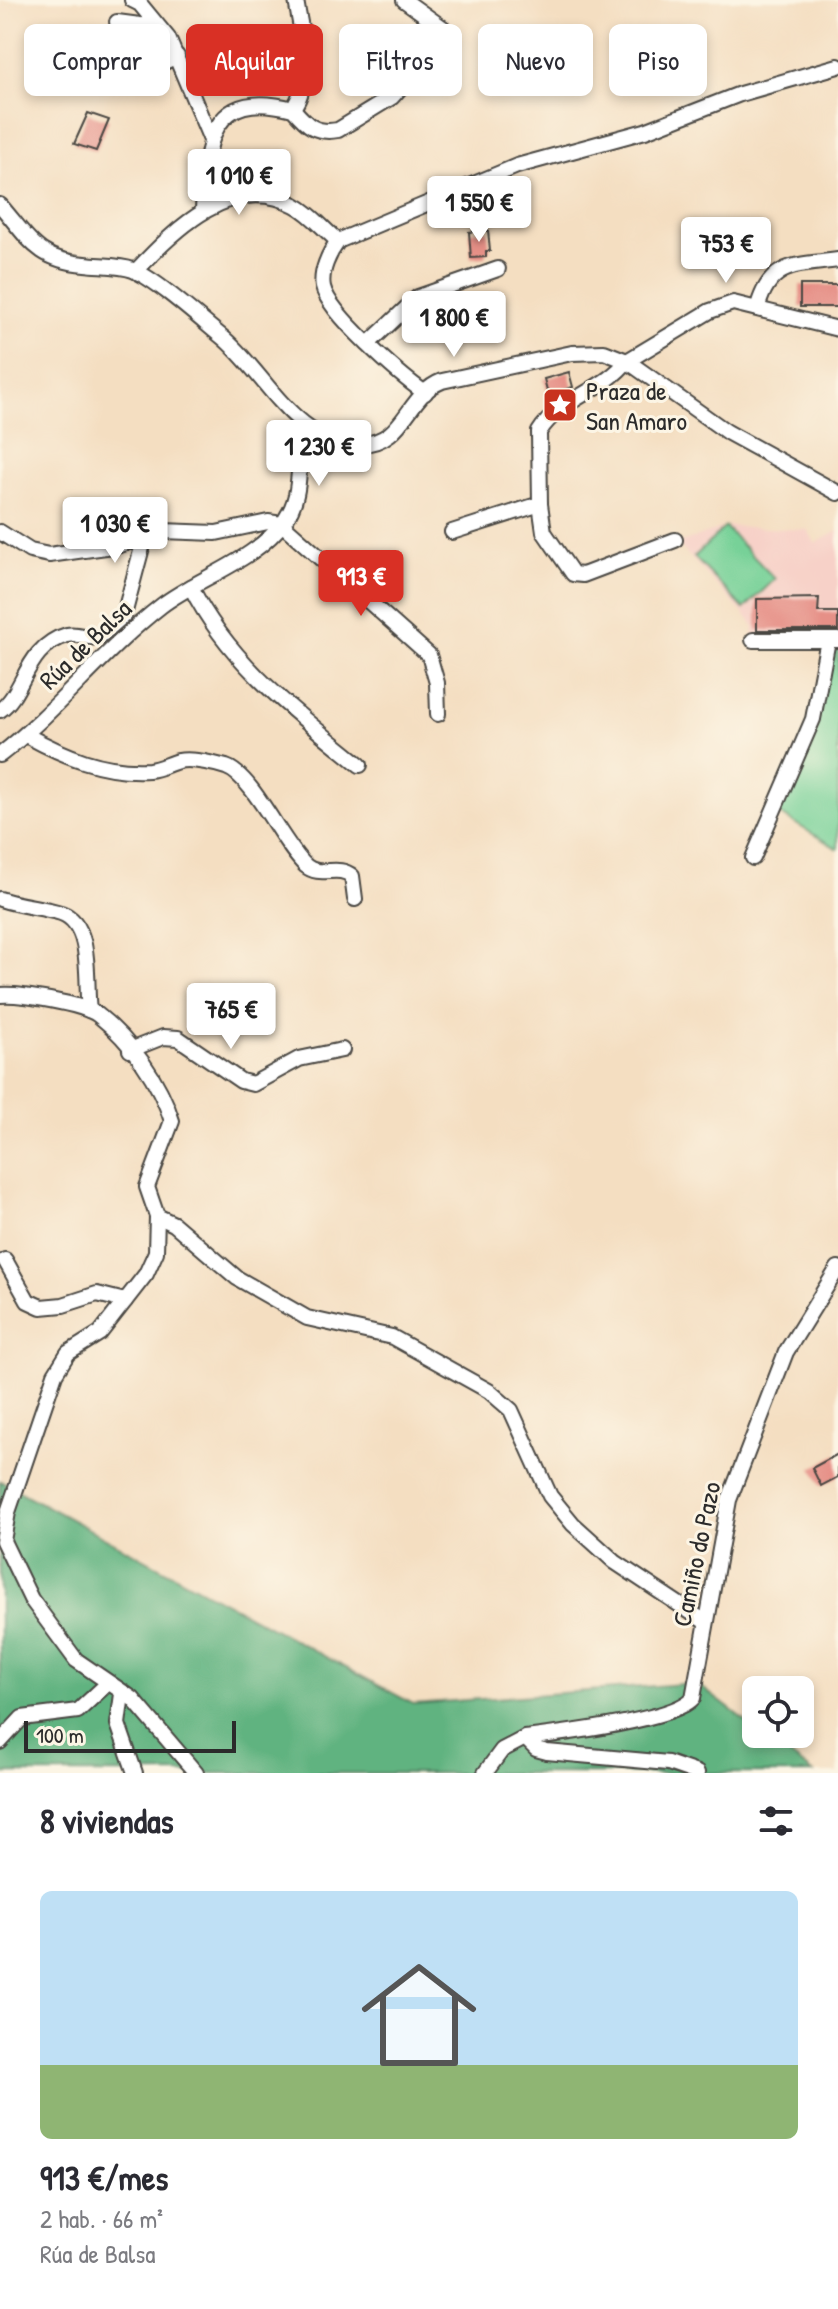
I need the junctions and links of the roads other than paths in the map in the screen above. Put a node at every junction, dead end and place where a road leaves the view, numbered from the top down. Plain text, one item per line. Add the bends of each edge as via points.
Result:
1 (132, 0) edge
2 (296, 0) edge
3 (404, 0) edge
4 (117, 22) dead end
5 (132, 24) edge
6 (153, 24) edge
7 (170, 42) edge
8 (177, 56) junction
9 (170, 59) edge
10 (838, 66) edge
11 (293, 109) junction
12 (211, 140) junction
13 (0, 205) edge
14 (203, 210) junction
15 (338, 241) junction
16 (838, 260) edge
17 (498, 269) dead end
18 (136, 271) junction
19 (758, 306) junction
20 (838, 329) edge
21 (368, 344) junction
22 (627, 361) junction
23 (425, 393) junction
24 (309, 428) junction
25 (838, 493) edge
26 (540, 504) junction
27 (282, 524) junction
28 (0, 532) edge
29 (452, 532) dead end
30 (144, 540) junction
31 (675, 540) dead end
32 (191, 587) junction
33 (91, 639) junction
34 (753, 640) dead end
35 (833, 640) edge
36 (121, 642) junction
37 (0, 710) edge
38 (438, 714) dead end
39 (26, 735) junction
40 (0, 755) edge
41 (360, 765) dead end
42 (753, 858) dead end
43 (0, 899) edge
44 (355, 899) dead end
45 (0, 995) edge
46 (89, 1010) junction
47 (130, 1050) junction
48 (342, 1050) dead end
49 (157, 1216) junction
50 (5, 1260) dead end
51 (838, 1268) edge
52 (125, 1301) junction
53 (4, 1512) edge
54 (704, 1621) junction
55 (107, 1684) junction
56 (122, 1694) junction
57 (525, 1738) junction
58 (0, 1742) edge
59 (135, 1773) edge
60 (196, 1773) edge
61 (485, 1773) edge
62 (697, 1773) edge

1 - 6 street
2 - 11 street via 308,74
3 - 11 street via 443,28 449,39 403,88 338,130 311,129
4 - 5 street
7 - 8 street
8 - 9 street
8 - 12 street
10 - 15 street via 740,94 645,131 517,166
11 - 12 street via 240,104 230,110
12 - 14 street
13 - 18 street via 29,242 49,257
14 - 15 street via 234,199 269,196 299,207
14 - 18 street
15 - 21 street via 322,283 329,300
16 - 19 street via 776,273 764,285
17 - 21 street via 418,297
18 - 24 street via 240,352
19 - 20 street
19 - 22 street via 723,305
21 - 23 street
22 - 23 street via 588,351 442,381
22 - 25 street via 727,432
22 - 26 street via 574,398 539,432
23 - 24 street via 395,432 379,442 342,442
24 - 27 street, Rúa de Balsa via 302,444 298,497
26 - 29 street
26 - 31 street via 544,532 573,574 583,575
27 - 30 street via 268,522 228,533 162,531
27 - 32 street, Rúa de Balsa via 256,547
27 - 38 street via 429,655
28 - 30 street via 30,551 49,555
30 - 33 street via 122,621
32 - 36 street, Rúa de Balsa
32 - 41 street via 244,665
33 - 36 street
33 - 37 street via 67,635 41,653 26,667
34 - 35 street
35 - 42 street via 813,719
36 - 39 street, Rúa de Balsa
39 - 40 street, Rúa de Balsa
39 - 44 street via 106,768 150,770 184,760 231,769 246,780 271,822 309,868 352,876
43 - 46 street via 61,913 73,922 84,945
45 - 46 street
46 - 47 street
47 - 48 street via 163,1037 178,1038 253,1084 299,1059
47 - 49 street via 156,1082 172,1121 147,1187
49 - 52 street via 156,1252
49 - 54 street via 174,1224 237,1278 307,1318 392,1337 489,1391 511,1410 550,1496 566,1517 615,1562
50 - 52 street via 28,1301 41,1307 97,1294
51 - 54 street, Camiño do Pazo via 786,1352 763,1404 729,1500
52 - 53 street via 100,1333 68,1353 55,1374
53 - 55 street via 3,1541 31,1599 76,1660
54 - 57 street, Camiño do Pazo via 696,1686 687,1706 663,1715
55 - 56 street
55 - 58 street via 78,1711 22,1718
56 - 59 street via 118,1724
56 - 60 street via 133,1699
57 - 61 street via 502,1750
57 - 62 street via 547,1752 668,1763

